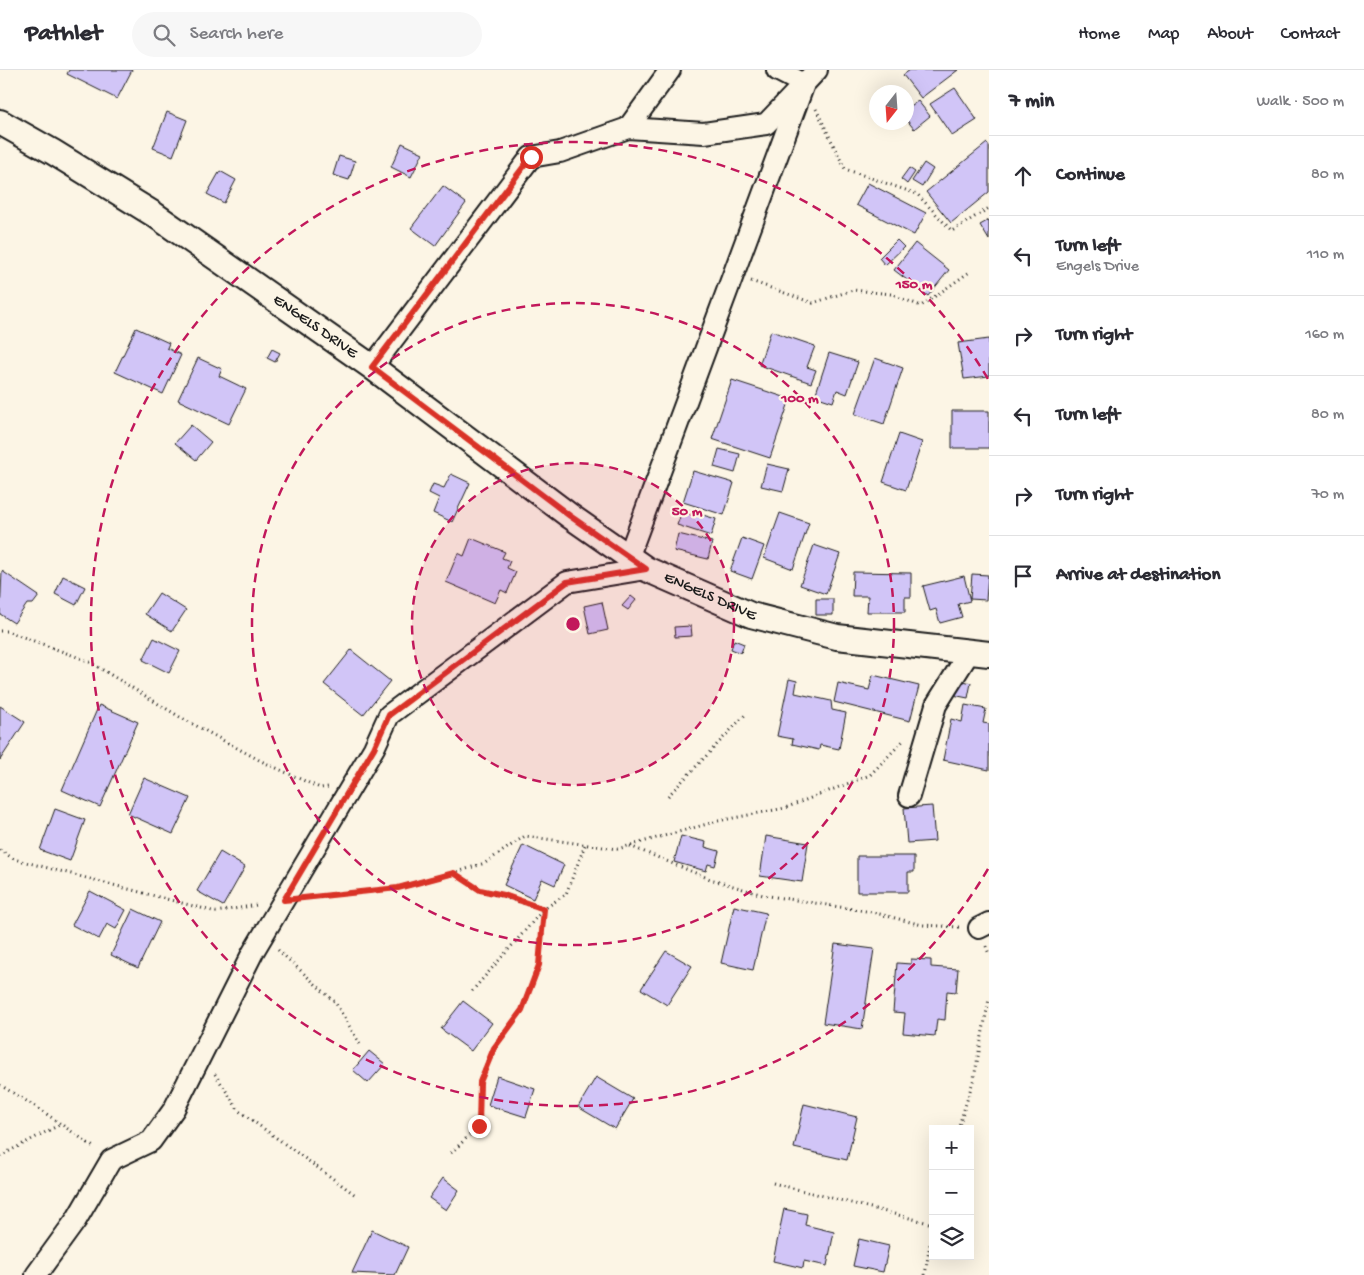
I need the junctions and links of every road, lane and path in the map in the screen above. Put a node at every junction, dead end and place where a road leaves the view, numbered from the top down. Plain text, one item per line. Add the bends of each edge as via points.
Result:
1 (670, 70) edge
2 (777, 70) edge
3 (811, 77) edge
4 (0, 122) edge
5 (628, 128) junction
6 (989, 208) edge
7 (971, 271) dead end
8 (734, 275) junction
9 (372, 367) junction
10 (637, 564) junction
11 (0, 632) edge
12 (979, 652) edge
13 (747, 712) dead end
14 (910, 733) dead end
15 (353, 783) junction
16 (668, 796) dead end
17 (909, 796) dead end
18 (585, 845) junction
19 (629, 846) junction
20 (0, 850) edge
21 (454, 873) junction
22 (284, 900) junction
23 (544, 909) junction
24 (922, 925) dead end
25 (262, 936) junction
26 (472, 991) dead end
27 (989, 999) edge
28 (361, 1046) dead end
29 (205, 1048) junction
30 (0, 1085) edge
31 (61, 1124) junction
32 (959, 1125) edge
33 (451, 1153) dead end
34 (0, 1156) edge
35 (112, 1160) junction
36 (773, 1183) dead end
37 (357, 1196) dead end
38 (929, 1224) edge
39 (929, 1254) edge
40 (36, 1275) edge
41 (926, 1275) edge

1 - 5 street
2 - 3 street
3 - 5 street via 766,124 704,133
3 - 6 path via 845,169 918,194 952,232
3 - 8 street
4 - 9 street, ENGELS DRIVE via 155,215
5 - 9 street via 560,152 531,157
7 - 8 path via 921,306 891,294 853,290 813,303
8 - 10 street
9 - 10 street, ENGELS DRIVE
10 - 12 street, ENGELS DRIVE via 751,615 823,634
10 - 15 street via 567,582 389,715
11 - 15 path via 7,631 88,661 261,761 320,788
12 - 17 street via 936,706
13 - 16 path
14 - 19 path via 870,775 785,808 718,821
15 - 22 street
18 - 19 path via 617,849
18 - 21 path via 525,836 485,863
18 - 23 path via 566,894
19 - 24 path via 710,879 762,895 872,912
20 - 22 path via 14,859 216,912
21 - 22 path via 398,888
21 - 23 path via 480,890
22 - 25 street
23 - 26 path
23 - 33 path via 539,965 522,1010 494,1048 480,1082 479,1126
25 - 28 path via 335,1002
25 - 29 street
27 - 32 path via 974,1078
29 - 35 street via 174,1109 151,1141
29 - 37 path via 217,1079 239,1111
30 - 31 path
31 - 34 path
31 - 35 path
35 - 40 street via 76,1220
36 - 38 path
39 - 41 path

